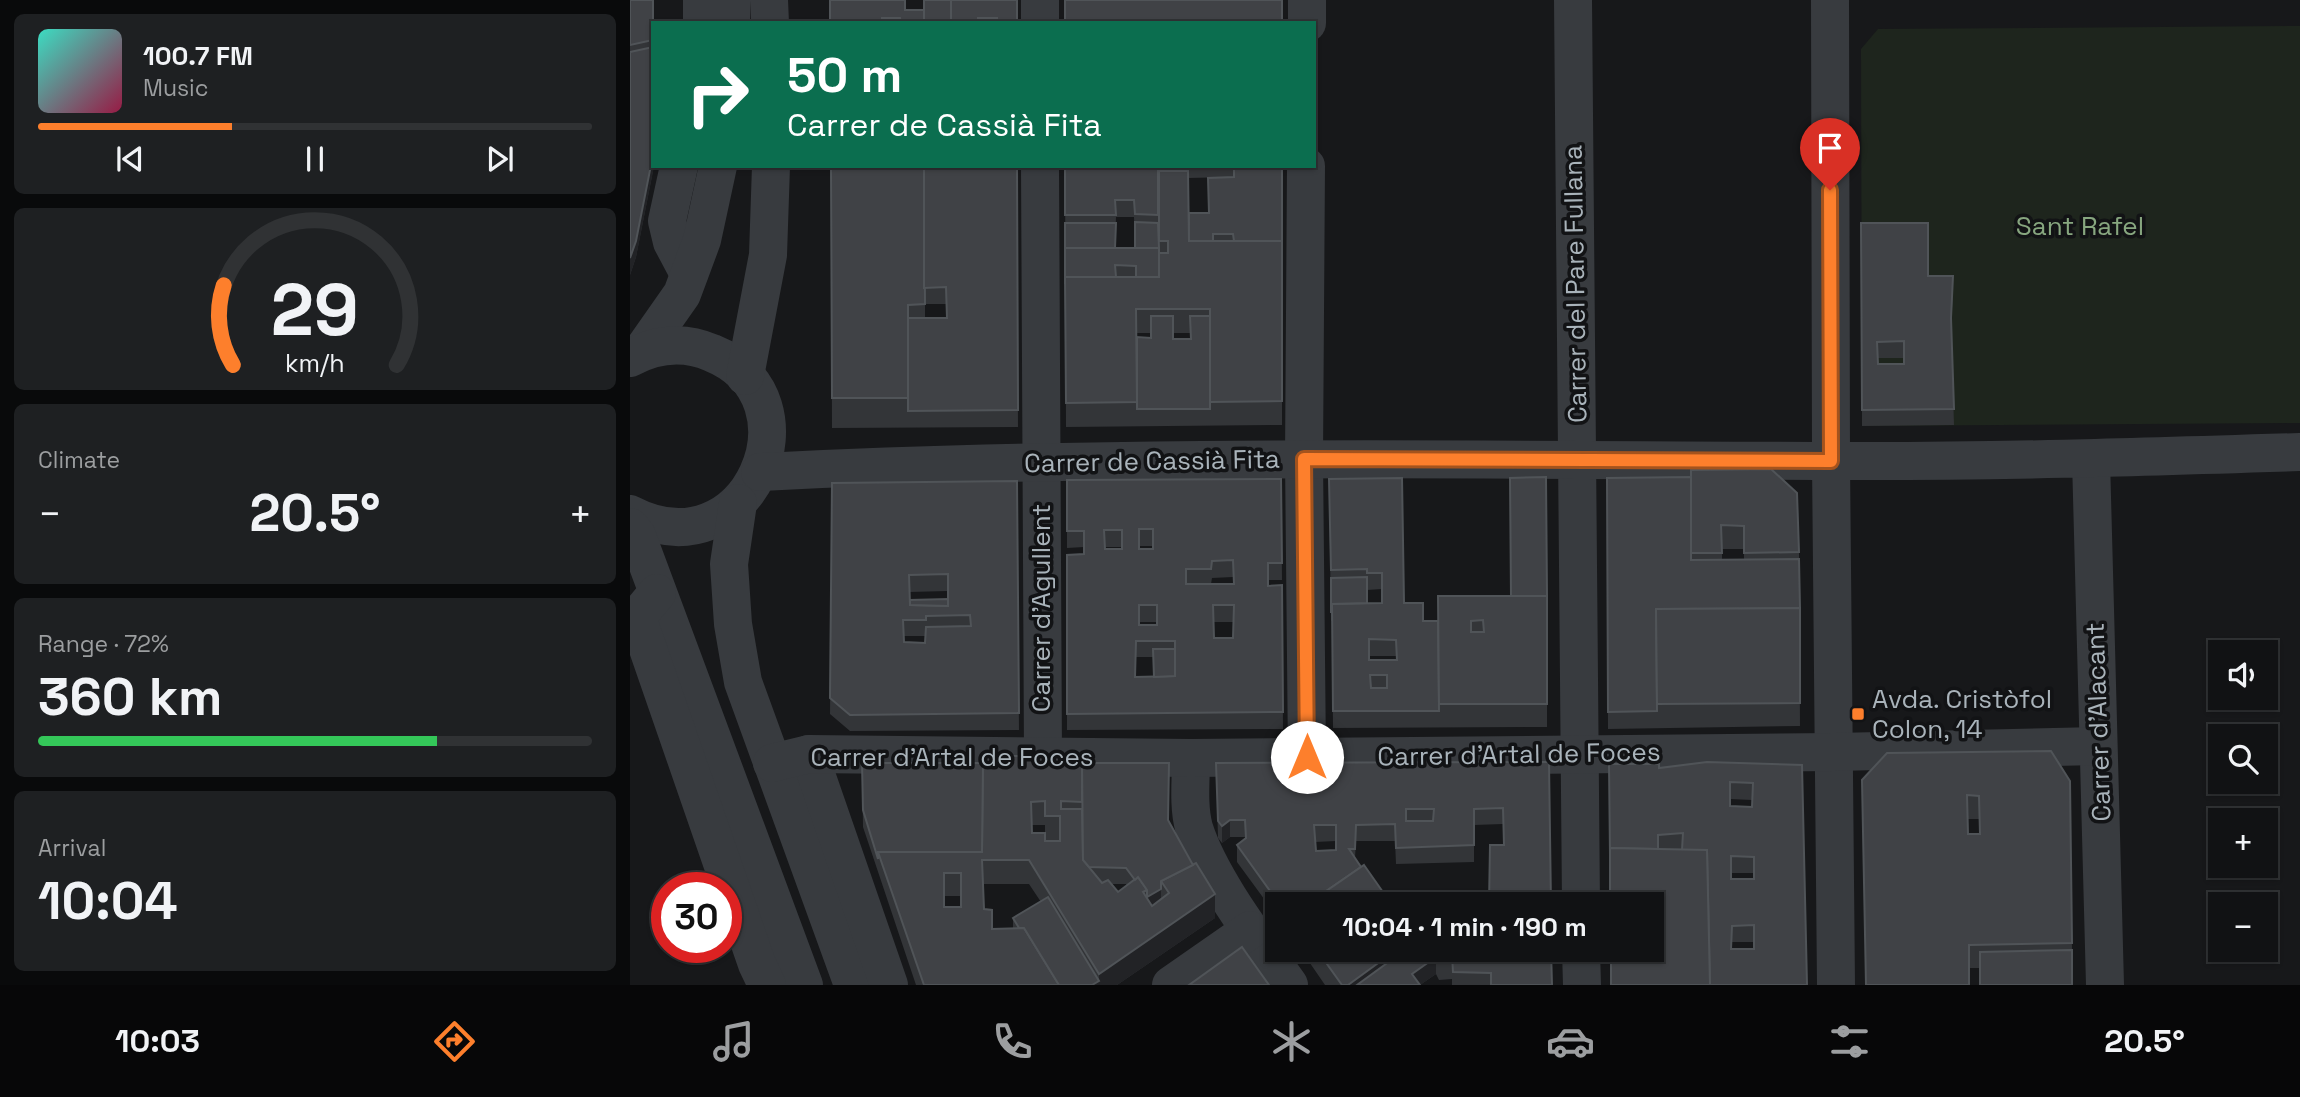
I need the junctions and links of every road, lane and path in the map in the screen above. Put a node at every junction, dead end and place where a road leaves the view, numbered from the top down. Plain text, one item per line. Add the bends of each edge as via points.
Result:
1 (702, 0) edge
2 (731, 0) edge
3 (769, 0) edge
4 (1040, 0) edge
5 (1307, 0) edge
6 (1573, 0) edge
7 (1830, 0) edge
8 (702, 21) edge
9 (731, 21) edge
10 (770, 21) edge
11 (1040, 21) edge
12 (1307, 21) edge
13 (679, 168) edge
14 (718, 168) edge
15 (772, 168) edge
16 (1040, 168) edge
17 (1306, 168) edge
18 (689, 274) junction
19 (636, 354) edge
20 (745, 376) junction
21 (2300, 452) edge
22 (1304, 459) junction
23 (2091, 459) junction
24 (1577, 460) junction
25 (1831, 461) junction
26 (1040, 463) junction
27 (760, 472) junction
28 (738, 503) junction
29 (630, 514) edge
30 (630, 527) edge
31 (657, 593) junction
32 (2098, 746) junction
33 (1835, 752) junction
34 (1578, 753) junction
35 (809, 754) junction
36 (1043, 756) junction
37 (1307, 757) junction
38 (1191, 758) junction
39 (772, 763) junction
40 (1581, 892) edge
41 (1250, 930) junction
42 (1581, 962) edge
43 (766, 985) edge
44 (804, 985) edge
45 (853, 985) edge
46 (889, 985) edge
47 (1171, 985) edge
48 (1289, 985) edge
49 (1582, 985) edge
50 (1836, 985) edge
51 (2105, 985) edge

1 - 8 street
2 - 9 street
3 - 10 street
4 - 11 street
5 - 12 street
6 - 24 street, Carrer del Pare Fullana
7 - 25 street
13 - 18 street via 667,221
14 - 18 street via 702,240
15 - 20 street via 768,255
16 - 26 street, Carrer d'Agullent
17 - 22 street
18 - 19 street via 681,294
19 - 20 street via 670,345 697,347 723,357
20 - 27 street via 759,397 766,422 767,447
21 - 23 street, Carrer de Cassià Fita
22 - 24 street, Carrer de Cassià Fita
22 - 26 street, Carrer de Cassià Fita
22 - 37 street
23 - 25 street, Carrer de Cassià Fita
23 - 32 street, Carrer d'Alacant
24 - 25 street, Carrer de Cassià Fita
24 - 34 street, Carrer del Pare Fullana
25 - 33 street
26 - 27 street, Carrer de Cassià Fita
26 - 36 street, Carrer d'Agullent
27 - 28 street
28 - 29 street via 710,520 680,527 649,524
28 - 39 street via 729,565 733,624 743,682
30 - 31 street
31 - 43 street via 637,617
31 - 44 street
32 - 33 street, Carrer d'Artal de Foces
32 - 51 street, Carrer d'Alacant
33 - 34 street, Carrer d'Artal de Foces
33 - 50 street
34 - 37 street, Carrer d'Artal de Foces
34 - 40 street, Carrer del Pare Fullana
35 - 36 street, Carrer d'Artal de Foces
35 - 39 street, Carrer d'Artal de Foces
35 - 46 street
36 - 38 street, Carrer d'Artal de Foces
37 - 38 street, Carrer d'Artal de Foces
38 - 41 street via 1194,826 1207,858
39 - 45 street
41 - 47 street
41 - 48 street
42 - 49 street

